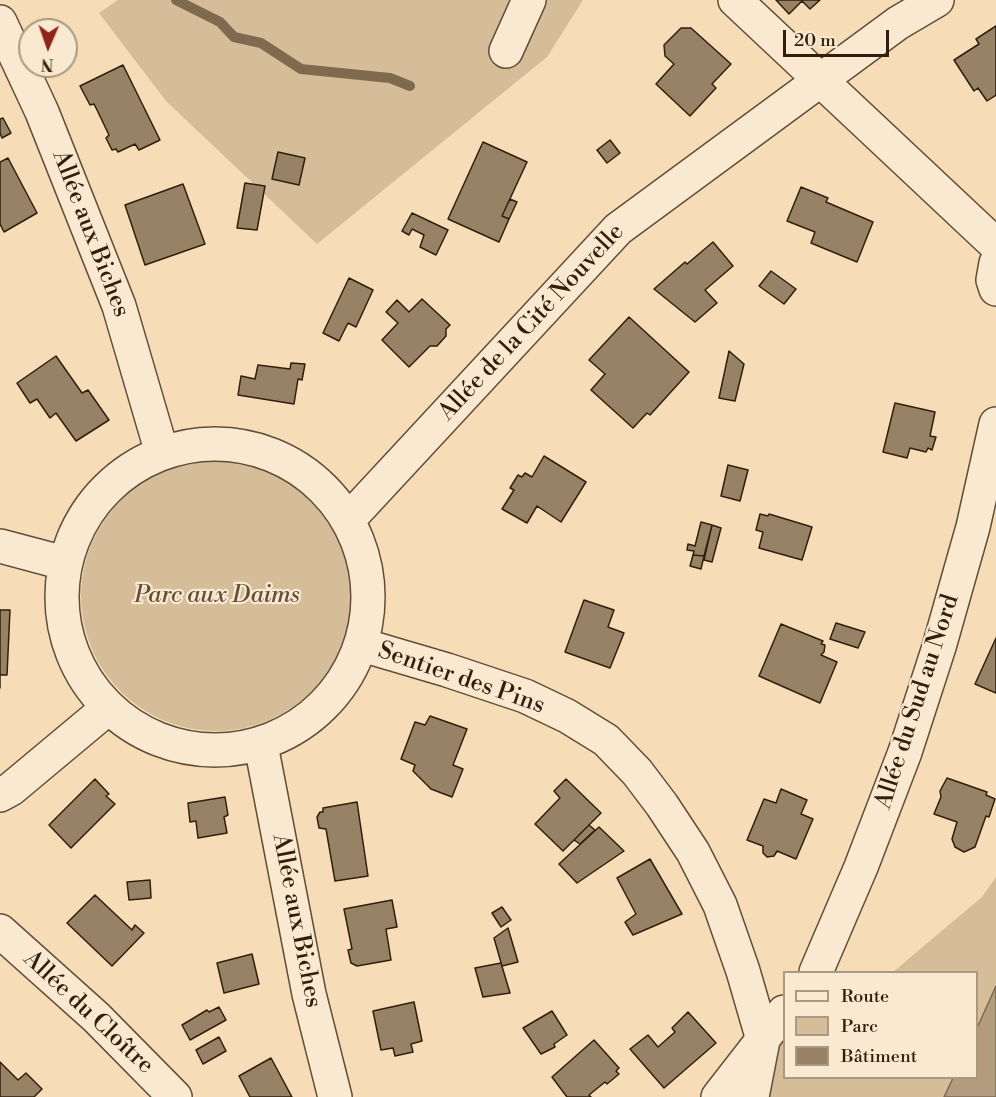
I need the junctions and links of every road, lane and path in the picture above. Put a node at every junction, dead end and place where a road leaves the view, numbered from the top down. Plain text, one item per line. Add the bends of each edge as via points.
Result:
1 (530, 0) edge
2 (735, 0) edge
3 (937, 0) edge
4 (0, 22) edge
5 (506, 51) dead end
6 (820, 80) junction
7 (996, 245) edge
8 (996, 263) edge
9 (996, 289) edge
10 (996, 424) edge
11 (162, 453) junction
12 (348, 519) junction
13 (0, 546) edge
14 (64, 563) junction
15 (362, 645) junction
16 (108, 708) junction
17 (261, 745) junction
18 (0, 795) edge
19 (0, 931) edge
20 (816, 971) edge
21 (783, 1013) edge
22 (763, 1040) junction
23 (175, 1097) edge
24 (334, 1097) edge
25 (718, 1097) edge
26 (752, 1097) edge

1 - 5 street
2 - 6 street
3 - 6 street, Allée de la Cité Nouvelle via 898,23
4 - 11 street, Allée aux Biches via 42,112 119,306
6 - 7 street
6 - 12 street, Allée de la Cité Nouvelle via 618,229
8 - 9 street
10 - 20 street, Allée du Sud au Nord via 973,527 939,647 861,867
11 - 12 street via 204,444 247,447 287,461 322,486
11 - 14 street via 118,478 84,516
12 - 15 street via 364,560 369,603
13 - 14 street
14 - 16 street via 60,602 67,641 83,677
15 - 17 street via 339,689 305,722
15 - 22 street, Sentier des Pins via 525,696 606,740 663,805 693,852 720,905
16 - 17 street via 141,733 179,747 220,751
16 - 18 street
17 - 24 street, Allée aux Biches via 309,994
19 - 23 street, Allée du Cloître via 96,1017
21 - 22 street
22 - 25 street
22 - 26 street

